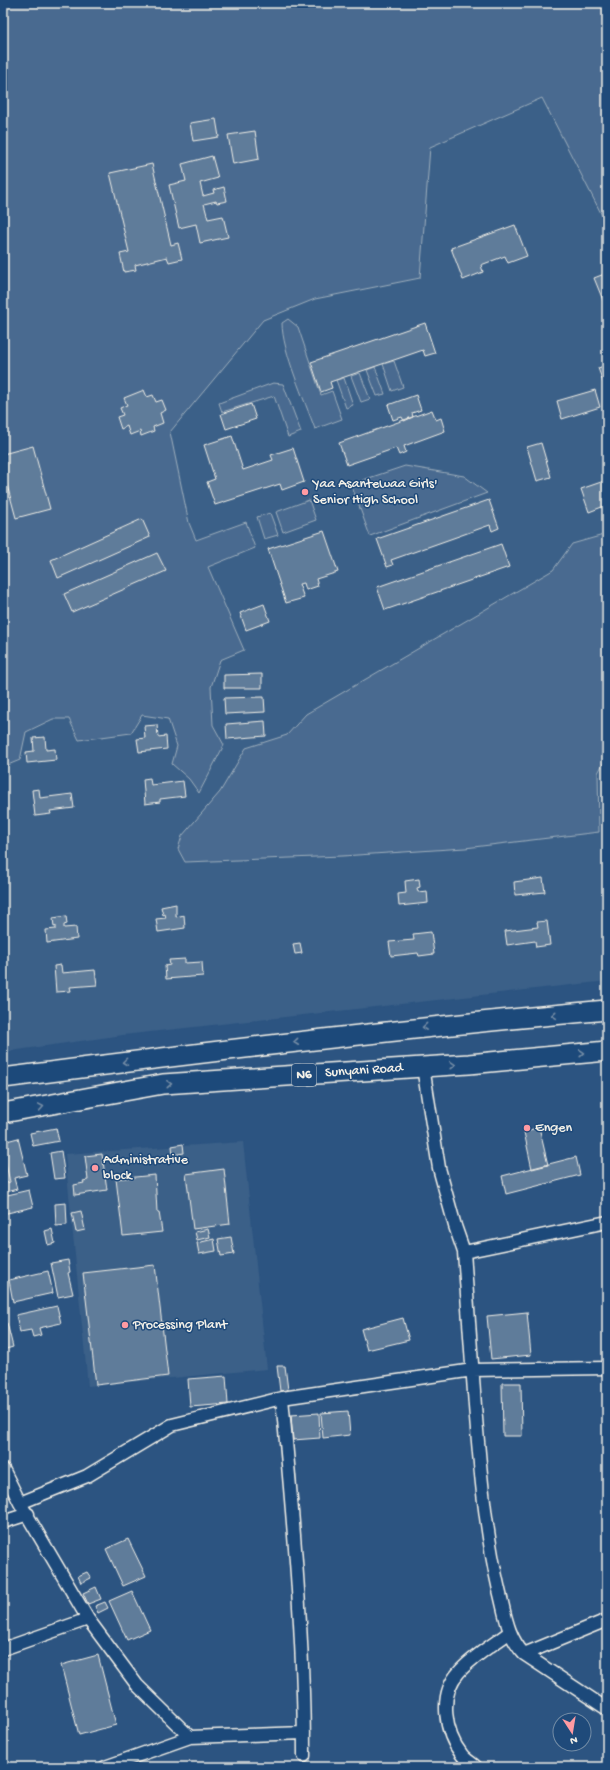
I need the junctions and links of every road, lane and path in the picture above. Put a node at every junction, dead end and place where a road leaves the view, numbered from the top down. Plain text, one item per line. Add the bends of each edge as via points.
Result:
1 (607, 1010) edge
2 (607, 1051) edge
3 (423, 1067) junction
4 (3, 1078) edge
5 (3, 1114) edge
6 (607, 1222) edge
7 (464, 1252) junction
8 (607, 1368) edge
9 (472, 1370) junction
10 (282, 1398) junction
11 (3, 1469) edge
12 (20, 1503) junction
13 (28, 1514) junction
14 (3, 1522) edge
15 (88, 1619) junction
16 (607, 1620) edge
17 (510, 1632) junction
18 (3, 1649) edge
19 (524, 1654) junction
20 (607, 1709) edge
21 (304, 1733) junction
22 (190, 1737) junction
23 (304, 1756) dead end
24 (105, 1767) edge
25 (476, 1767) edge

1 -> 4 main road via 215,1051
3 -> 2 main road, Sunyani Road / N6
5 -> 3 main road, Sunyani Road / N6 via 164,1084
3 - 7 street via 439,1168
6 - 7 street
7 - 9 street
8 - 9 street
9 - 10 street
9 - 17 street via 484,1510
10 - 12 street via 172,1426 87,1476
10 - 21 street via 298,1609
11 - 12 street
12 - 13 street
13 - 14 street
13 - 15 street
15 - 18 street
15 - 22 street via 137,1685
16 - 19 street
17 - 19 street
17 - 25 street via 458,1673 449,1690 446,1707 452,1738 463,1756
19 - 20 street
21 - 22 street
21 - 23 street
22 - 24 street

